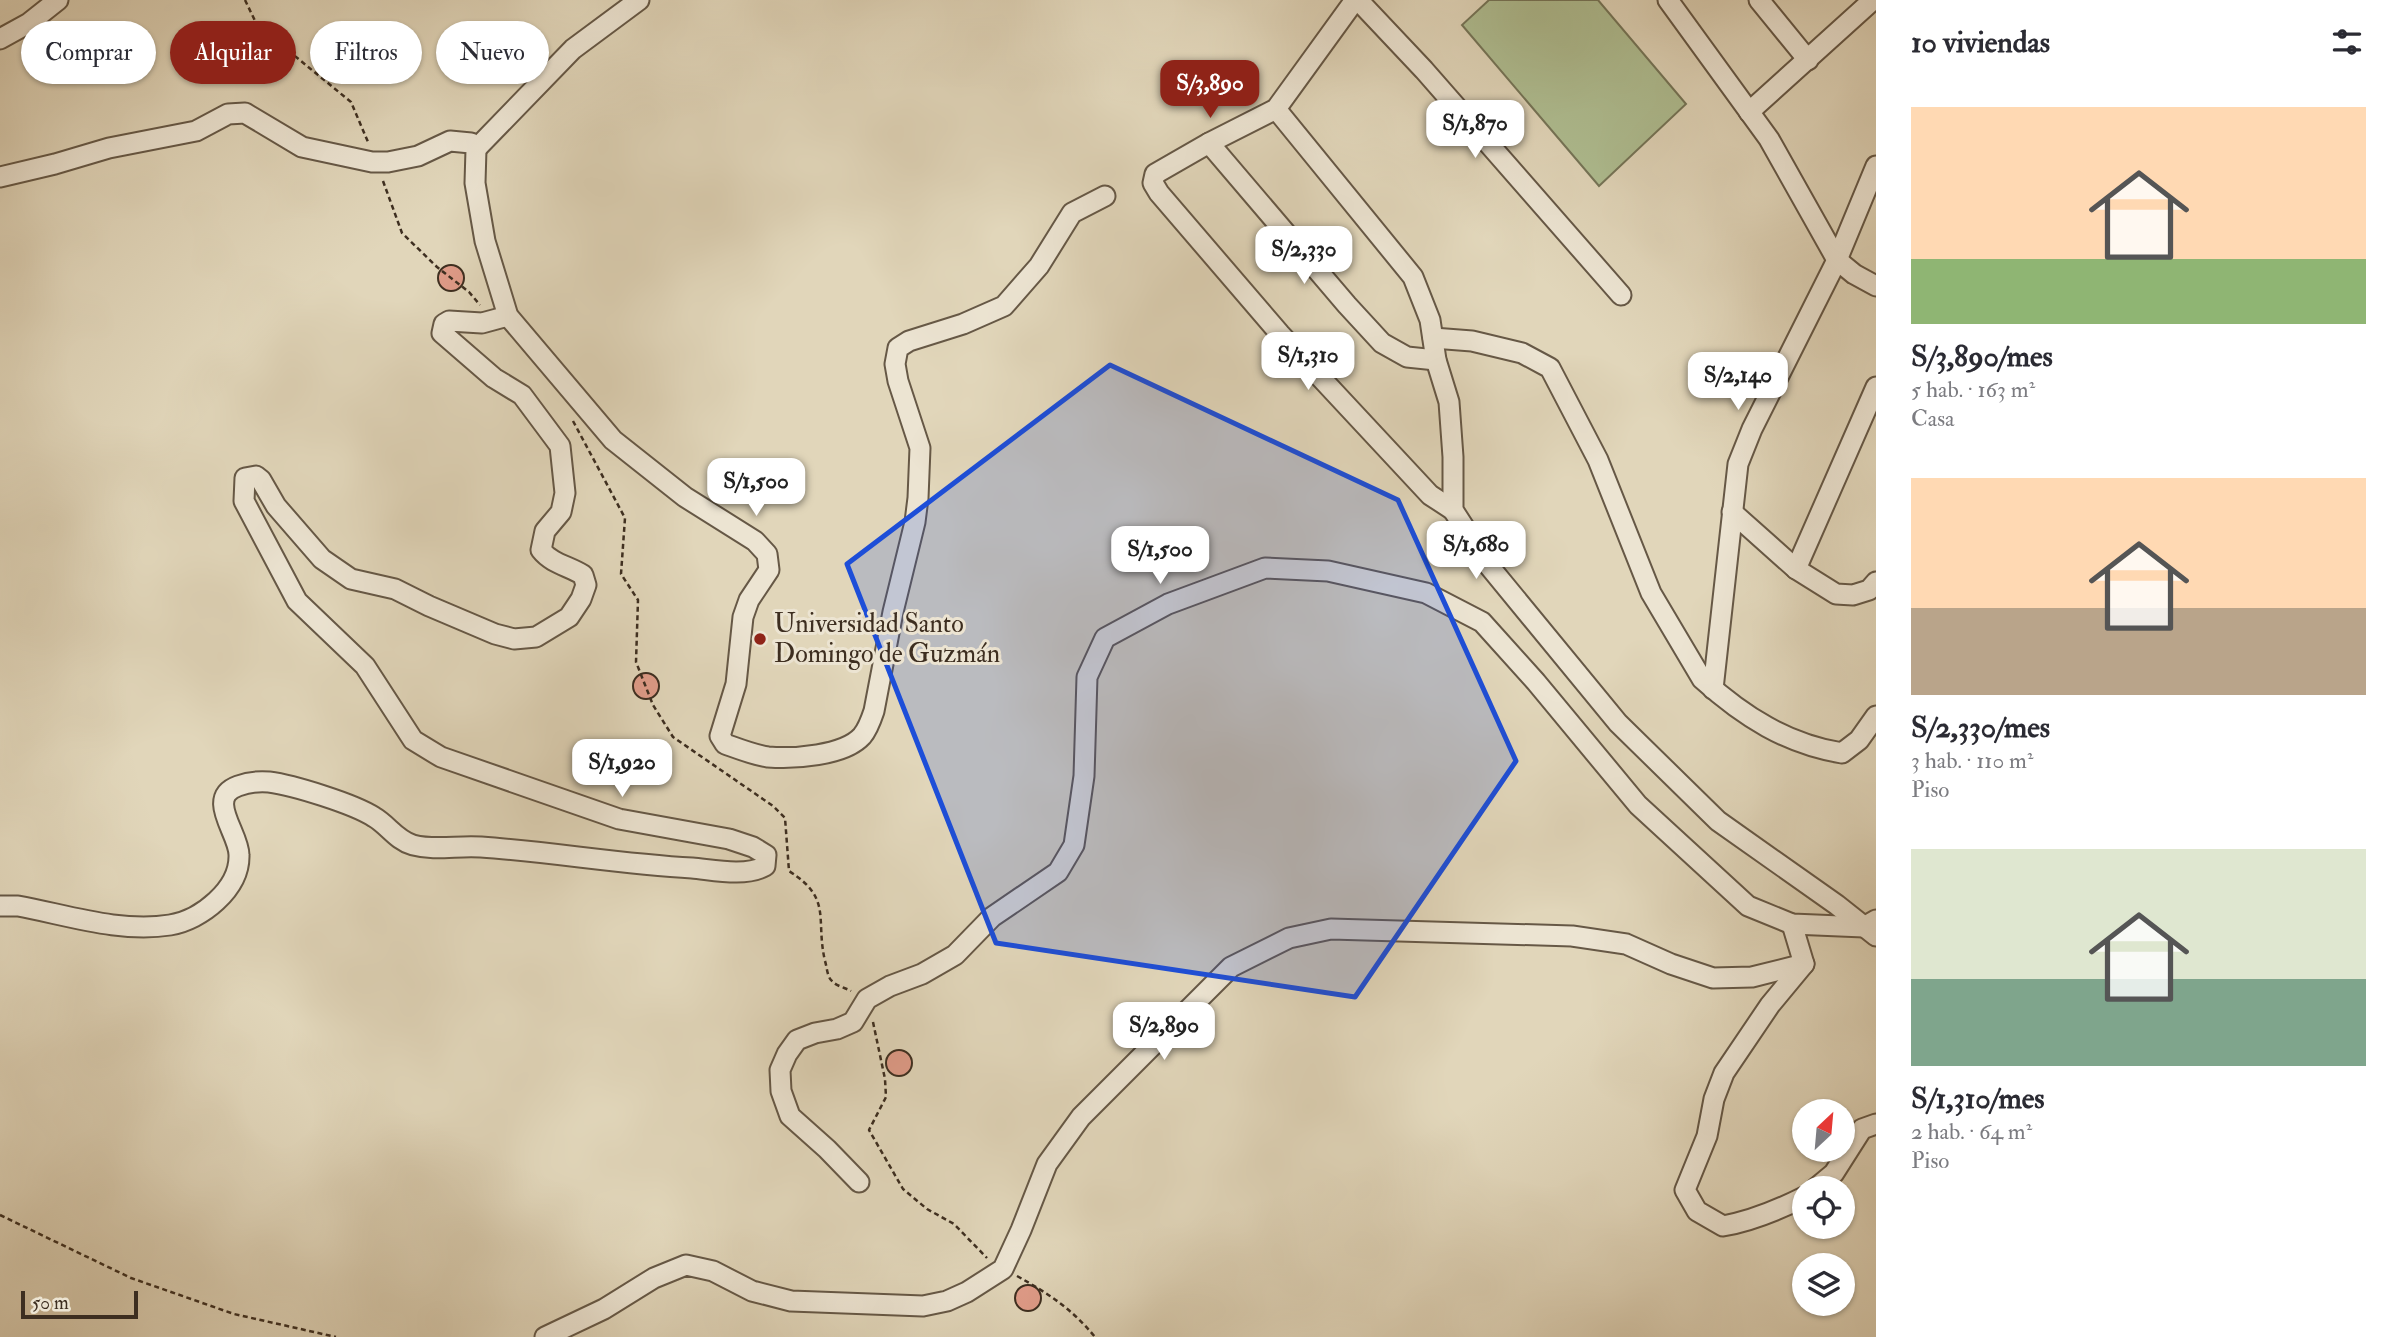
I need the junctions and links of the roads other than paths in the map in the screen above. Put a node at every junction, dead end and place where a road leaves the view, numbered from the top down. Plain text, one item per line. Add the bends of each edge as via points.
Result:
1 (58, 0) edge
2 (639, 0) edge
3 (1356, 0) edge
4 (1668, 0) edge
5 (1759, 0) edge
6 (1861, 4) edge
7 (0, 39) edge
8 (1808, 60) junction
9 (1276, 109) junction
10 (1749, 112) junction
11 (1209, 143) junction
12 (476, 149) junction
13 (1876, 166) edge
14 (0, 177) edge
15 (1105, 196) dead end
16 (1837, 260) junction
17 (1876, 286) edge
18 (1621, 295) dead end
19 (500, 318) junction
20 (1433, 338) junction
21 (1436, 360) junction
22 (1876, 387) edge
23 (1453, 510) junction
24 (1732, 512) junction
25 (1796, 569) junction
26 (1876, 582) edge
27 (1713, 689) junction
28 (1876, 716) edge
29 (0, 906) edge
30 (1792, 924) junction
31 (1872, 928) edge
32 (1804, 964) junction
33 (1876, 1124) edge
34 (1830, 1176) edge
35 (859, 1182) dead end
36 (1792, 1202) edge
37 (545, 1337) edge

1 - 7 street
2 - 12 street via 573,49
3 - 9 street
3 - 18 street via 1424,70
4 - 10 street
5 - 8 street
6 - 8 street
8 - 10 street
9 - 11 street
9 - 20 street via 1413,277
10 - 16 street
11 - 21 street via 1382,343 1407,357
11 - 23 street via 1155,174 1153,183 1159,193 1280,334 1430,495
12 - 14 street via 471,143 450,141 418,156 376,162 302,147 237,112 196,131 108,148
12 - 19 street via 475,183
13 - 16 street
15 - 19 street via 1072,213 1039,266 1004,306 898,348 898,381 920,448 918,498 874,711 860,738 844,748 800,758 765,757 725,744 720,736 736,684 743,617 769,570 766,554 755,541 685,497 613,440
16 - 17 street
16 - 24 street via 1752,429 1738,464
19 - 29 street via 482,323 449,321 442,333 494,378 522,395 560,446 565,493 561,512 545,531 541,550 557,564 583,575 586,585 569,617 536,637 514,639 495,634 395,589 341,573 322,559 256,476 243,482 244,501 297,601 365,666 413,740 441,757 619,819 753,847 766,855 765,866 738,871 634,865 479,847 412,845 348,804 271,782 250,781 226,793 226,818 240,855 233,882 205,911 172,925 134,928
20 - 21 street
20 - 27 street via 1472,341 1522,353 1550,368 1598,460 1651,593 1702,680
21 - 23 street via 1449,402
22 - 25 street
23 - 31 street via 1489,566 1618,723 1718,821
24 - 25 street
24 - 27 street
25 - 26 street via 1836,594 1853,595 1869,590
27 - 28 street via 1765,727 1814,748 1842,753 1859,740
30 - 31 street
30 - 32 street
30 - 35 street via 1748,906 1638,805 1482,622 1426,593 1328,571 1265,568 1168,604 1105,638 1087,677 1084,776 1074,845 1058,872 992,917 955,955 867,999 853,1022 797,1040 787,1054 779,1070 790,1116
32 - 36 street via 1724,1073 1707,1136 1685,1190 1697,1211 1723,1226
32 - 37 street via 1752,977 1713,978 1626,944 1572,936 1331,929 1289,938 1231,967 1081,1116 1047,1164 1003,1269 967,1292 922,1306 791,1301 686,1265
33 - 34 street via 1862,1129

